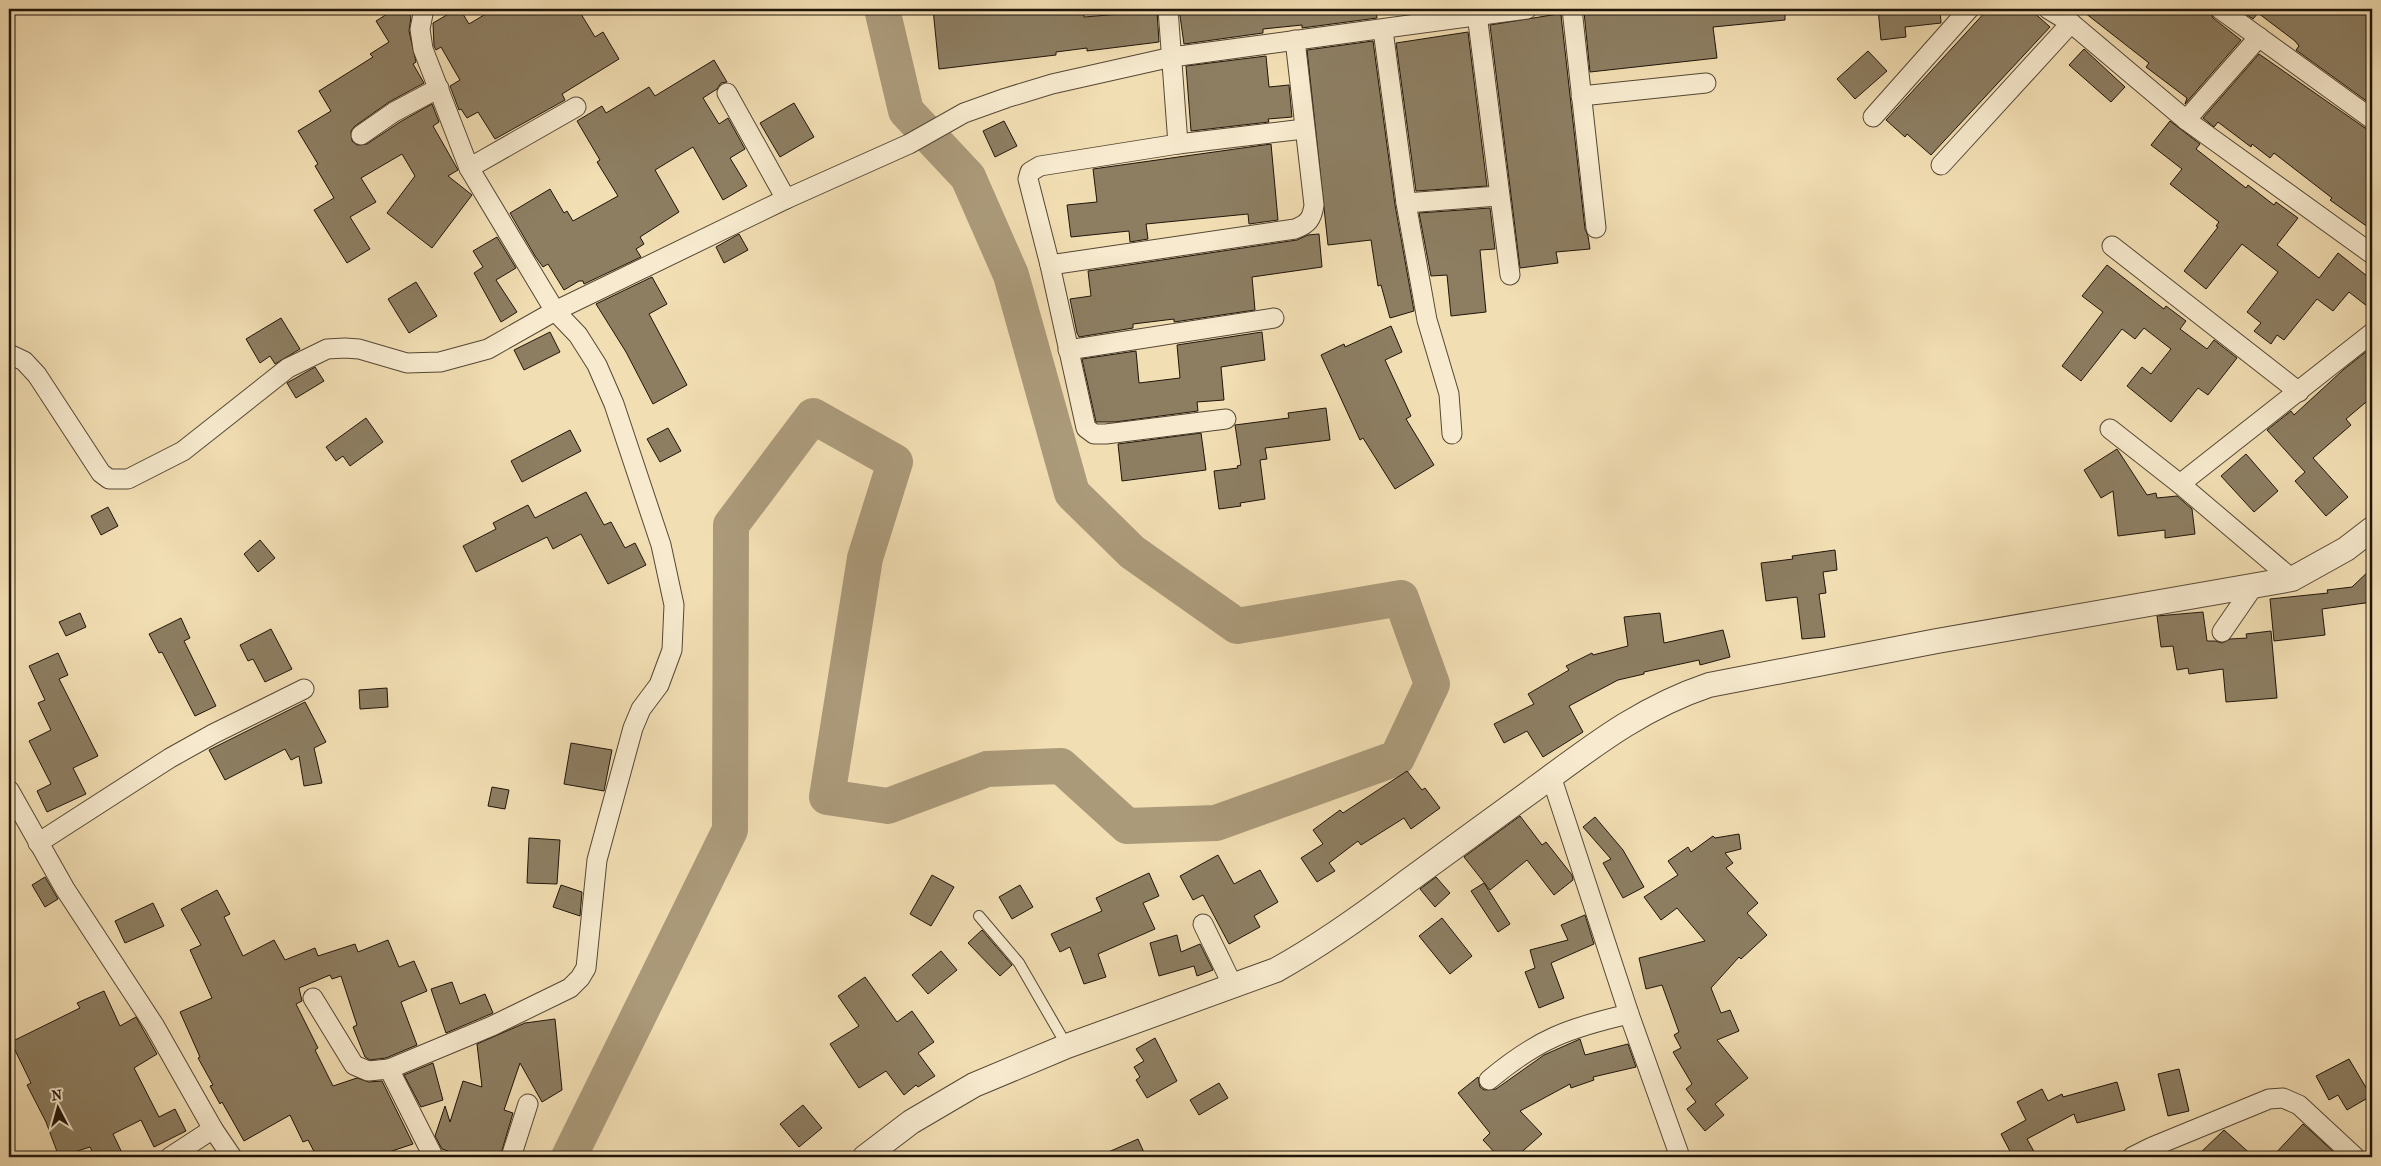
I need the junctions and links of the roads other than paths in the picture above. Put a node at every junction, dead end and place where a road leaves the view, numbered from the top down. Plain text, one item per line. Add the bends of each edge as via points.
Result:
1 (424, 9) edge
2 (1168, 9) edge
3 (1527, 9) edge
4 (1572, 9) edge
5 (1969, 9) edge
6 (2048, 9) edge
7 (2220, 9) edge
8 (1477, 14) junction
9 (2071, 23) junction
10 (1383, 30) junction
11 (2258, 36) junction
12 (1295, 40) junction
13 (1172, 57) junction
14 (1706, 83) dead end
15 (439, 88) junction
16 (727, 93) dead end
17 (1581, 96) junction
18 (576, 107) dead end
19 (1874, 116) dead end
20 (2372, 119) edge
21 (2186, 120) junction
22 (1304, 129) junction
23 (361, 135) dead end
24 (1178, 144) junction
25 (1941, 165) dead end
26 (469, 168) junction
27 (1498, 196) junction
28 (786, 199) junction
29 (1406, 203) junction
30 (1596, 228) dead end
31 (2112, 246) dead end
32 (2372, 254) edge
33 (1050, 265) junction
34 (1510, 275) dead end
35 (555, 312) junction
36 (1274, 318) dead end
37 (2372, 333) edge
38 (1068, 350) junction
39 (9, 354) edge
40 (2299, 392) junction
41 (1226, 419) dead end
42 (2110, 429) dead end
43 (1452, 434) dead end
44 (2180, 484) junction
45 (2372, 529) edge
46 (2292, 579) junction
47 (2253, 587) junction
48 (2222, 632) dead end
49 (304, 689) dead end
50 (1551, 776) junction
51 (9, 790) edge
52 (38, 844) junction
53 (979, 916) dead end
54 (1203, 924) dead end
55 (1233, 986) junction
56 (312, 998) dead end
57 (1629, 1014) junction
58 (1067, 1046) junction
59 (389, 1069) junction
60 (1489, 1080) dead end
61 (528, 1104) dead end
62 (213, 1130) junction
63 (2158, 1152) edge
64 (432, 1156) edge
65 (170, 1157) edge
66 (232, 1157) edge
67 (511, 1157) edge
68 (865, 1157) edge
69 (1680, 1157) edge
70 (2132, 1157) edge
71 (2355, 1157) edge

1 - 15 street via 420,39
2 - 13 street
3 - 8 street
4 - 17 street
5 - 19 street
6 - 9 street
7 - 11 street
8 - 10 street
8 - 27 street
9 - 21 street
9 - 25 street
10 - 12 street
10 - 29 street
11 - 20 street
11 - 21 street
12 - 13 street
12 - 22 street
13 - 24 street
13 - 28 street via 1052,84 964,113 909,144
14 - 17 street
15 - 23 street via 394,112
15 - 26 street
16 - 28 street
17 - 30 street
18 - 26 street
21 - 32 street
22 - 24 street
22 - 33 street via 1314,205 1313,216 1306,224 1295,229
24 - 33 street via 1040,166 1030,172 1029,189
26 - 35 street
27 - 29 street
27 - 34 street
28 - 35 street
29 - 43 street via 1427,320 1449,394
31 - 40 street
33 - 38 street
35 - 39 street via 488,349 440,362 407,362 346,348 327,350 288,368 182,451 137,475 118,481 101,474 36,375 24,360
35 - 59 street via 578,335 597,365 626,438 669,575 674,605 672,650 659,685 641,709 630,740 597,860 586,968 580,978 570,988 492,1026
36 - 38 street
37 - 40 street
38 - 41 street via 1082,419 1094,434
40 - 44 street
42 - 44 street
44 - 46 street
45 - 46 street via 2346,549
46 - 47 street
47 - 48 street
47 - 50 street via 1947,639 1709,685 1648,710
49 - 52 street via 178,753
50 - 55 street via 1305,954 1276,970
50 - 57 street
51 - 52 street
52 - 62 street via 154,1025
53 - 58 lane via 1019,963
54 - 55 street
55 - 58 street
56 - 59 street via 354,1065 368,1070
57 - 60 street via 1584,1024 1554,1036 1509,1063
57 - 69 street
58 - 68 street via 966,1089 911,1122
59 - 64 street
61 - 67 street
62 - 65 street
62 - 66 street
63 - 70 street
63 - 71 street via 2269,1099 2283,1098 2299,1105

